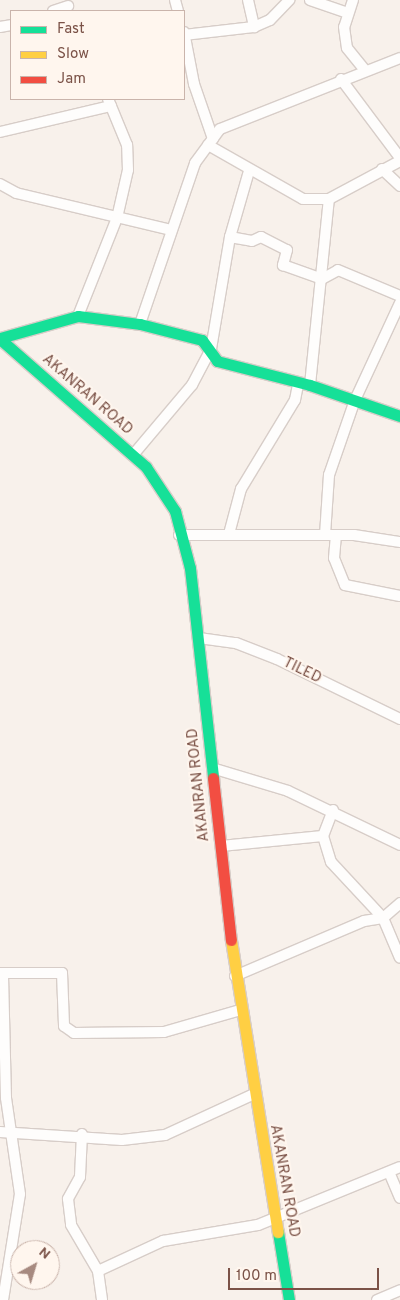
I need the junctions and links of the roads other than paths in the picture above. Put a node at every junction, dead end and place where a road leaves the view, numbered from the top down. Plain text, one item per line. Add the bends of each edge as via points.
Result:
1 (248, 0) edge
2 (289, 0) edge
3 (310, 0) edge
4 (353, 0) edge
5 (68, 6) edge
6 (56, 10) edge
7 (348, 14) junction
8 (254, 27) junction
9 (185, 34) edge
10 (185, 39) edge
11 (400, 58) edge
12 (364, 68) junction
13 (341, 79) junction
14 (109, 102) edge
15 (0, 132) edge
16 (211, 142) junction
17 (400, 159) edge
18 (382, 169) junction
19 (250, 170) junction
20 (0, 184) edge
21 (400, 186) edge
22 (329, 199) junction
23 (116, 218) junction
24 (171, 230) junction
25 (230, 237) junction
26 (322, 279) junction
27 (400, 296) edge
28 (400, 303) edge
29 (78, 316) junction
30 (140, 324) junction
31 (0, 339) edge
32 (210, 349) junction
33 (298, 385) junction
34 (310, 385) junction
35 (355, 400) junction
36 (400, 416) edge
37 (133, 455) junction
38 (229, 534) junction
39 (179, 535) junction
40 (325, 535) junction
41 (336, 535) junction
42 (400, 542) edge
43 (400, 596) edge
44 (199, 638) junction
45 (400, 719) edge
46 (212, 768) junction
47 (333, 810) junction
48 (323, 836) junction
49 (400, 845) edge
50 (221, 846) junction
51 (400, 904) edge
52 (383, 918) junction
53 (400, 958) edge
54 (1, 973) edge
55 (235, 976) junction
56 (240, 1010) junction
57 (252, 1094) junction
58 (11, 1131) junction
59 (0, 1132) edge
60 (82, 1134) junction
61 (400, 1167) edge
62 (389, 1172) junction
63 (400, 1198) edge
64 (275, 1215) junction
65 (98, 1271) junction
66 (400, 1290) edge
67 (3, 1300) edge
68 (102, 1300) edge
69 (289, 1300) edge
70 (377, 1300) edge

1 - 8 street
2 - 8 street via 270,20
3 - 7 street
4 - 7 street
5 - 6 street
7 - 12 street via 344,27 347,48
8 - 9 street
10 - 16 street
11 - 12 street
12 - 13 street
13 - 16 street via 239,119
13 - 17 street
14 - 15 street
14 - 23 street via 127,145 128,170
16 - 19 street
16 - 24 street via 195,164
17 - 18 street
18 - 21 street
18 - 22 street
19 - 22 street via 303,199
19 - 25 street
20 - 23 street via 16,193
22 - 26 street via 321,246
23 - 24 street
23 - 29 street
24 - 30 street
25 - 26 street via 252,241 262,237 287,250 283,265
25 - 32 street
26 - 27 street via 338,270
26 - 34 street
28 - 35 street
29 - 30 main road
29 - 31 main road
30 - 32 main road via 190,335
31 - 37 main road, AKANRAN ROAD
32 - 33 main road via 217,361
32 - 37 street via 192,385
33 - 34 main road
33 - 38 street via 295,400 242,489
34 - 35 main road
35 - 36 main road
35 - 40 street via 329,475
37 - 39 main road, AKANRAN ROAD via 163,487 175,511
38 - 39 street
38 - 40 street
39 - 44 main road, AKANRAN ROAD via 190,568
40 - 41 street
41 - 42 street
41 - 43 street via 334,558 344,586
44 - 45 street, TILED via 236,643 269,656
44 - 46 main road, AKANRAN ROAD
46 - 47 street
46 - 50 main road, AKANRAN ROAD
47 - 48 street
47 - 49 street
48 - 50 street
48 - 52 street via 331,862
50 - 55 main road, AKANRAN ROAD
51 - 52 street
52 - 53 street
52 - 55 street via 364,921
54 - 56 street via 62,973 64,1026 74,1033 164,1032
54 - 58 street
55 - 56 main road, AKANRAN ROAD
56 - 57 main road, AKANRAN ROAD
57 - 60 street via 164,1135 122,1140
57 - 64 main road, AKANRAN ROAD
58 - 59 street
58 - 60 street
58 - 67 street via 20,1194
60 - 65 street via 80,1177 68,1199 71,1225
61 - 62 street
62 - 63 street
62 - 64 street
64 - 65 street via 258,1225 163,1241
64 - 69 main road, AKANRAN ROAD
65 - 68 street
66 - 70 street

